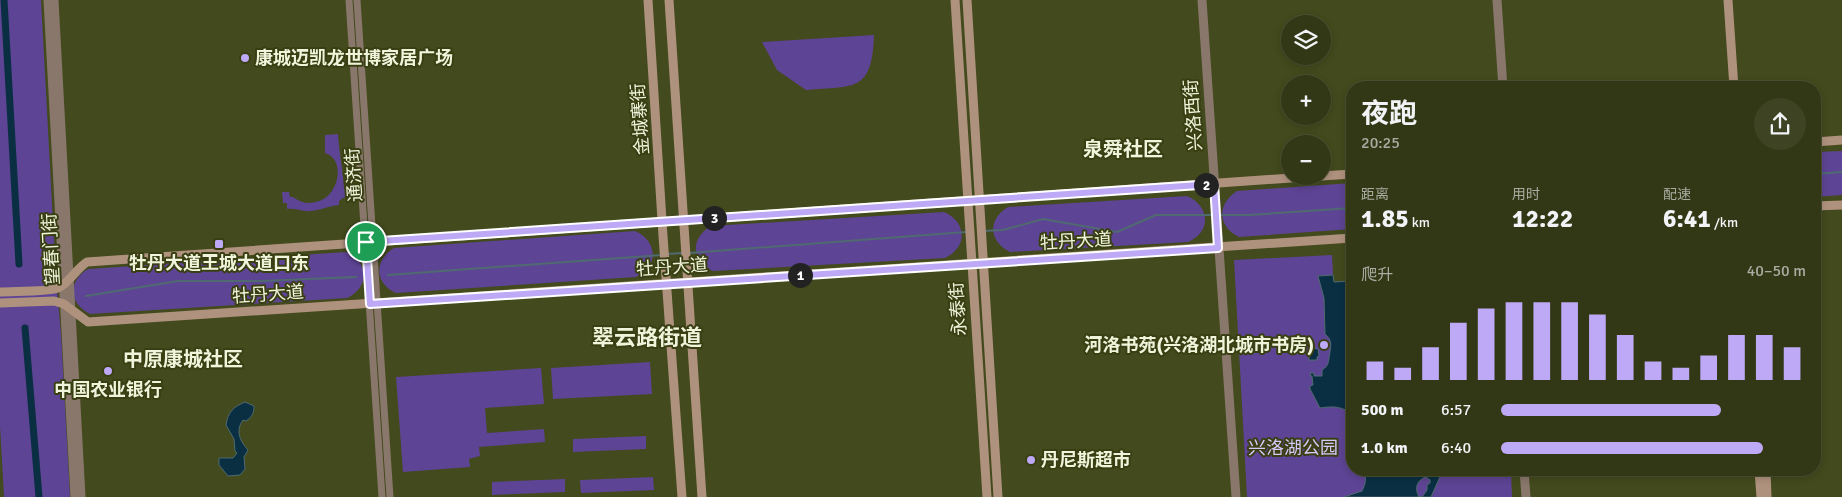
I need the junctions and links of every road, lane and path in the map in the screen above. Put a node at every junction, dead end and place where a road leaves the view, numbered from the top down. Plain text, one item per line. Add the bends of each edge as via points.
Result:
1 (48, 0) edge
2 (54, 0) edge
3 (349, 0) edge
4 (357, 0) edge
5 (648, 0) edge
6 (669, 0) edge
7 (955, 0) edge
8 (967, 0) edge
9 (1196, 0) edge
10 (1202, 0) edge
11 (1492, 0) edge
12 (1497, 0) edge
13 (1728, 0) edge
14 (1734, 0) edge
15 (1498, 81) edge
16 (1503, 81) edge
17 (1734, 81) edge
18 (1740, 81) edge
19 (1842, 140) edge
20 (1821, 142) edge
21 (1346, 174) edge
22 (1331, 175) edge
23 (1281, 179) edge
24 (1212, 184) junction
25 (979, 199) junction
26 (968, 200) junction
27 (1842, 205) edge
28 (1821, 206) edge
29 (683, 220) junction
30 (662, 221) junction
31 (1346, 238) edge
32 (370, 242) junction
33 (1215, 248) junction
34 (984, 262) junction
35 (972, 263) junction
36 (66, 282) junction
37 (687, 282) junction
38 (666, 284) junction
39 (0, 292) edge
40 (0, 303) edge
41 (373, 303) junction
42 (67, 306) junction
43 (1524, 476) edge
44 (1530, 476) edge
45 (1759, 476) edge
46 (1766, 476) edge
47 (75, 497) edge
48 (81, 497) edge
49 (382, 497) edge
50 (390, 497) edge
51 (682, 497) edge
52 (702, 497) edge
53 (987, 497) edge
54 (998, 497) edge
55 (1230, 497) edge
56 (1236, 497) edge
57 (1526, 497) edge
58 (1532, 497) edge
59 (1761, 497) edge
60 (1767, 497) edge

1 - 36 street, 望春门街
2 - 36 street, 望春门街
3 - 32 street, 通济街
4 - 32 street, 通济街
5 - 30 main road, 金城寨街
6 - 29 main road, 金城寨街
7 - 26 main road, 永泰街
8 - 25 main road, 永泰街
9 - 24 street, 兴洛西街
10 - 24 street, 兴洛西街
11 - 15 street
12 - 16 street
13 - 17 main road
14 - 18 main road
19 - 20 main road
21 - 22 main road
23 - 24 main road
24 - 25 main road
24 - 33 street, 兴洛西街
25 - 26 main road
25 - 34 main road, 永泰街
26 - 29 main road
26 - 35 main road, 永泰街
27 - 28 main road
29 - 30 main road
29 - 37 main road, 金城寨街
30 - 32 main road
30 - 38 main road, 金城寨街
31 - 33 main road, 牡丹大道
32 - 36 main road via 87,262
32 - 41 street, 通济街
33 - 34 main road, 牡丹大道
33 - 55 street, 兴洛西街
33 - 56 street, 兴洛西街
34 - 35 main road, 牡丹大道
34 - 54 main road, 永泰街
35 - 37 main road, 牡丹大道
35 - 53 main road, 永泰街
36 - 39 main road via 57,289
36 - 42 street, 望春门街
37 - 38 main road, 牡丹大道
37 - 52 main road
38 - 41 main road, 牡丹大道
38 - 51 main road
40 - 42 main road, 牡丹大道 via 54,301
41 - 42 main road, 牡丹大道 via 88,322
41 - 49 street, 通济街
41 - 50 street, 通济街
42 - 47 street, 望春门街
42 - 48 street, 望春门街
43 - 57 street
44 - 58 street
45 - 59 main road
46 - 60 main road

